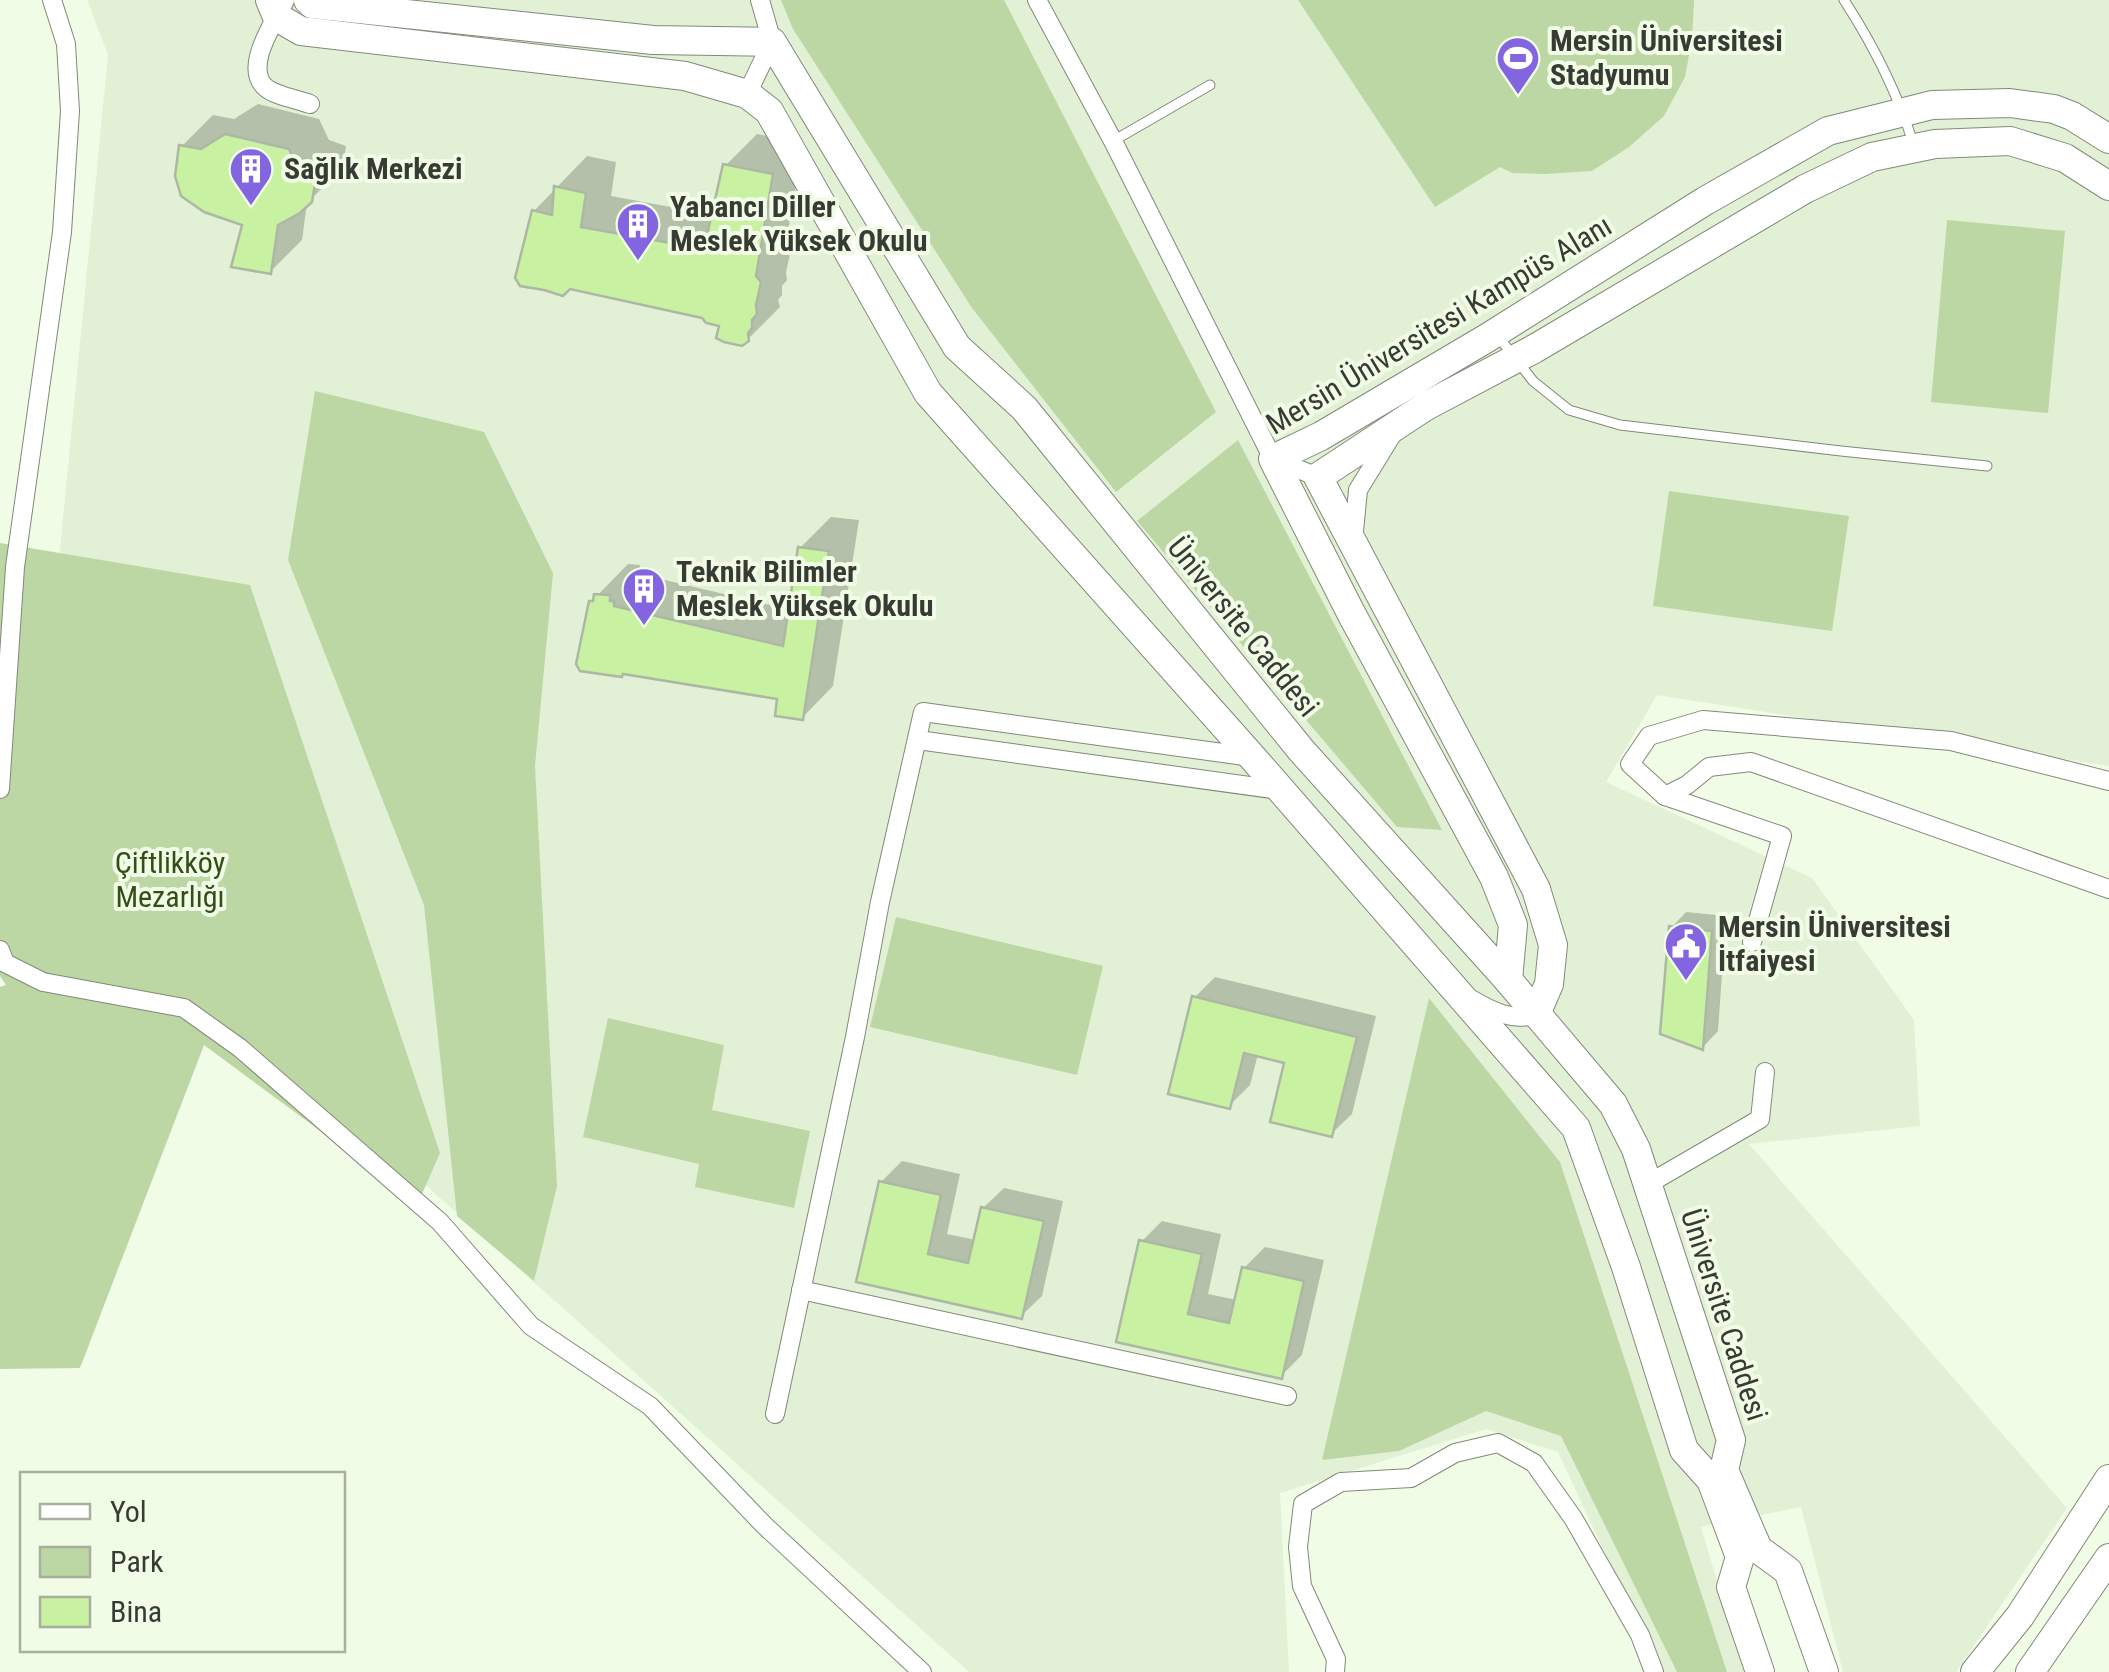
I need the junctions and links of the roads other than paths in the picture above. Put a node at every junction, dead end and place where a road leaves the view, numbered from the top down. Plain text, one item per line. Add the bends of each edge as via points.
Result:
1 (52, 0) edge
2 (308, 0) edge
3 (760, 0) edge
4 (1038, 0) edge
5 (1844, 0) edge
6 (278, 6) edge
7 (772, 42) junction
8 (1210, 85) dead end
9 (746, 94) junction
10 (310, 104) dead end
11 (1903, 111) junction
12 (2109, 139) edge
13 (1113, 141) junction
14 (1915, 149) junction
15 (2109, 186) edge
16 (1495, 333) junction
17 (1517, 358) junction
18 (1399, 424) junction
19 (1274, 460) junction
20 (1988, 466) dead end
21 (1318, 476) junction
22 (1352, 542) junction
23 (918, 740) junction
24 (1253, 758) junction
25 (2109, 781) edge
26 (0, 788) edge
27 (1279, 790) junction
28 (1665, 796) junction
29 (2109, 888) edge
30 (1752, 942) dead end
31 (0, 950) edge
32 (1508, 980) junction
33 (1454, 988) junction
34 (1536, 1014) junction
35 (1506, 1015) junction
36 (1517, 1060) junction
37 (1764, 1072) dead end
38 (1648, 1184) junction
39 (801, 1290) junction
40 (1286, 1396) dead end
41 (775, 1414) dead end
42 (2109, 1479) edge
43 (2108, 1560) edge
44 (2096, 1597) edge
45 (922, 1672) edge
46 (1335, 1672) edge
47 (1654, 1672) edge
48 (1760, 1672) edge
49 (1824, 1672) edge
50 (1975, 1672) edge
51 (2030, 1672) edge

1 - 26 street via 66,44 66,180 16,568
2 - 7 main road via 653,40
3 - 7 street
4 - 13 street
5 - 11 lane
6 - 9 main road via 301,30 684,76
6 - 10 street via 257,59 258,78 267,90
7 - 9 street
7 - 32 main road, Üniversite Caddesi via 957,347 1024,408 1302,750
8 - 13 lane
9 - 24 main road via 769,111 928,393
11 - 12 main road, Mersin Üniversitesi Kampüs Alanı via 2010,102 2040,106
11 - 14 lane
11 - 16 main road, Mersin Üniversitesi Kampüs Alanı via 1828,131
13 - 19 street
14 - 15 main road, Mersin Üniversitesi Kampüs Alanı via 2010,140 2066,158
14 - 17 main road, Mersin Üniversitesi Kampüs Alanı via 1872,157 1805,189
16 - 17 lane
16 - 19 main road, Mersin Üniversitesi Kampüs Alanı
17 - 18 main road, Mersin Üniversitesi Kampüs Alanı
17 - 20 lane via 1569,410 1620,425
18 - 21 main road, Mersin Üniversitesi Kampüs Alanı
18 - 22 street via 1358,490
19 - 21 street
19 - 32 main road, Mersin Üniversitesi Kampüs Alanı via 1494,877 1512,926
21 - 22 main road
22 - 34 main road via 1536,889 1552,945
23 - 24 street via 923,712
23 - 27 street
23 - 39 street
24 - 27 main road
25 - 28 street via 1951,741 1702,720 1649,736 1630,764
27 - 33 main road
28 - 29 street via 1708,767 1751,762
28 - 30 street via 1782,836
31 - 45 street via 5,963 43,982 184,1008 240,1048 440,1222 531,1326 650,1406 764,1525
32 - 34 main road, Üniversite Caddesi
32 - 35 street
33 - 35 street
33 - 36 main road
34 - 35 street
34 - 38 main road, Üniversite Caddesi via 1613,1104
35 - 36 street
36 - 48 main road via 1576,1128 1684,1450 1711,1480 1740,1557 1731,1588
37 - 38 street via 1760,1118
38 - 49 main road, Üniversite Caddesi via 1731,1440 1724,1470 1758,1549 1788,1571
39 - 40 street
39 - 41 street
42 - 50 main road via 2020,1616
43 - 44 main road
44 - 51 main road
46 - 47 street via 1336,1659 1302,1586 1303,1504 1341,1482 1411,1478 1455,1453 1498,1443 1534,1463 1573,1518

